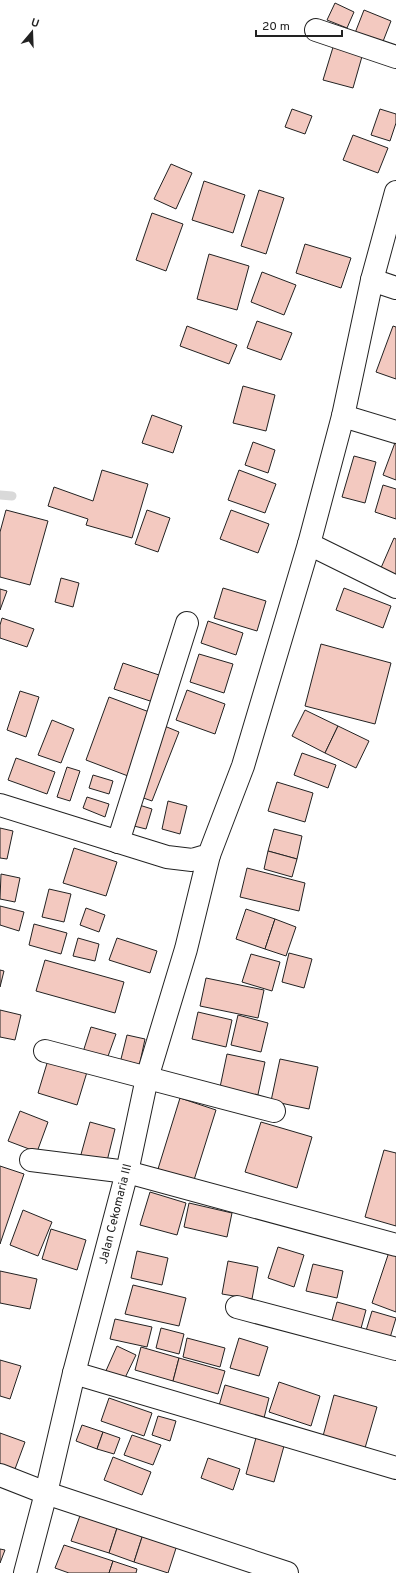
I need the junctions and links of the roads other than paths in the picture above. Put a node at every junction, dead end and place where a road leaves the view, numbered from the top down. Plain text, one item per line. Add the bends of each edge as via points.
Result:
1 (316, 30) dead end
2 (396, 57) edge
3 (396, 192) edge
4 (372, 280) junction
5 (396, 288) edge
6 (343, 416) junction
7 (396, 432) edge
8 (309, 544) junction
9 (396, 587) edge
10 (187, 623) dead end
11 (0, 805) edge
12 (118, 842) junction
13 (209, 855) junction
14 (45, 1051) dead end
15 (147, 1078) junction
16 (274, 1111) dead end
17 (31, 1160) dead end
18 (127, 1172) junction
19 (396, 1244) edge
20 (237, 1307) dead end
21 (396, 1349) edge
22 (74, 1373) junction
23 (396, 1468) edge
24 (0, 1475) edge
25 (46, 1493) junction
26 (25, 1573) edge
27 (287, 1573) edge

1 - 2 street
3 - 4 street, Jalan Cekomaria III
4 - 5 street
4 - 6 street, Jalan Cekomaria III
6 - 7 street
6 - 8 street, Jalan Cekomaria III
8 - 9 street
8 - 13 street, Jalan Cekomaria III via 244,766
10 - 12 street
11 - 12 street
12 - 13 street via 167,857 192,860
13 - 15 street, Jalan Cekomaria III via 186,950
14 - 15 street
15 - 16 street
15 - 18 street, Jalan Cekomaria III
17 - 18 street
18 - 19 street
18 - 22 street, Jalan Cekomaria III
20 - 21 street
22 - 23 street
22 - 25 street, Jalan Cekomaria III
24 - 25 street
25 - 26 street, Jalan Cekomaria III
25 - 27 street

